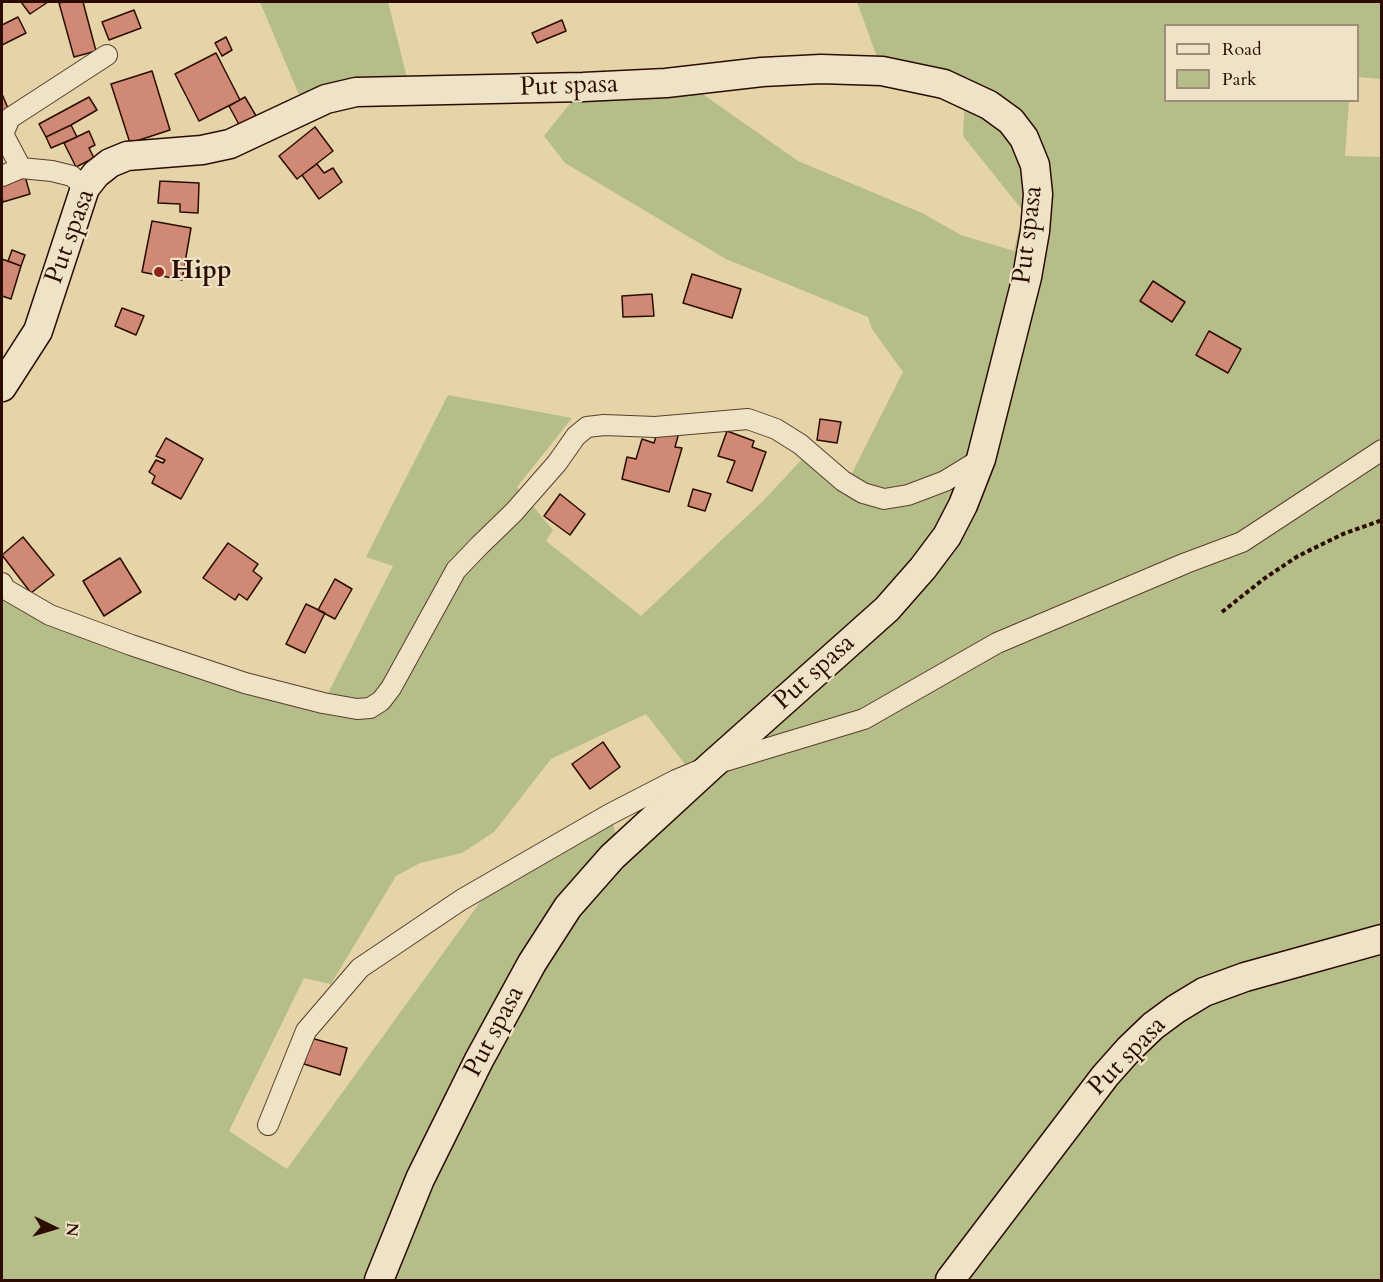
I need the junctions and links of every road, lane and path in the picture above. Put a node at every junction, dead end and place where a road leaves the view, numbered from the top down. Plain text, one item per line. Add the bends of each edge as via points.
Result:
1 (107, 55) dead end
2 (21, 168) junction
3 (2, 176) edge
4 (85, 188) junction
5 (2, 387) edge
6 (1382, 450) edge
7 (981, 459) junction
8 (1382, 520) edge
9 (2, 583) edge
10 (1222, 612) dead end
11 (712, 765) junction
12 (1382, 939) edge
13 (268, 1125) dead end
14 (379, 1281) edge
15 (950, 1281) edge

1 - 2 street via 10,118 3,134
2 - 3 street
2 - 4 street via 72,176
4 - 5 street, Put spasa via 38,331
4 - 7 street, Put spasa via 110,163 127,156 230,144 326,99 356,92 666,83 821,69 882,71 944,84 989,105 1011,122 1024,138 1035,165 1038,194 1026,277
6 - 11 street via 1242,542 998,643 864,719
7 - 9 street via 945,480 908,495 884,499 843,481 776,429 748,419 655,427 587,427 514,512 456,570 391,688 381,701 364,709 245,683 131,645 50,615 5,589
7 - 11 street, Put spasa via 947,536 887,609
8 - 10 path via 1298,556
11 - 13 street via 610,814 461,900 360,968 306,1031
11 - 14 street, Put spasa via 612,857 568,907 479,1060 420,1179
12 - 15 street, Put spasa via 1204,992 1153,1026 1105,1076

